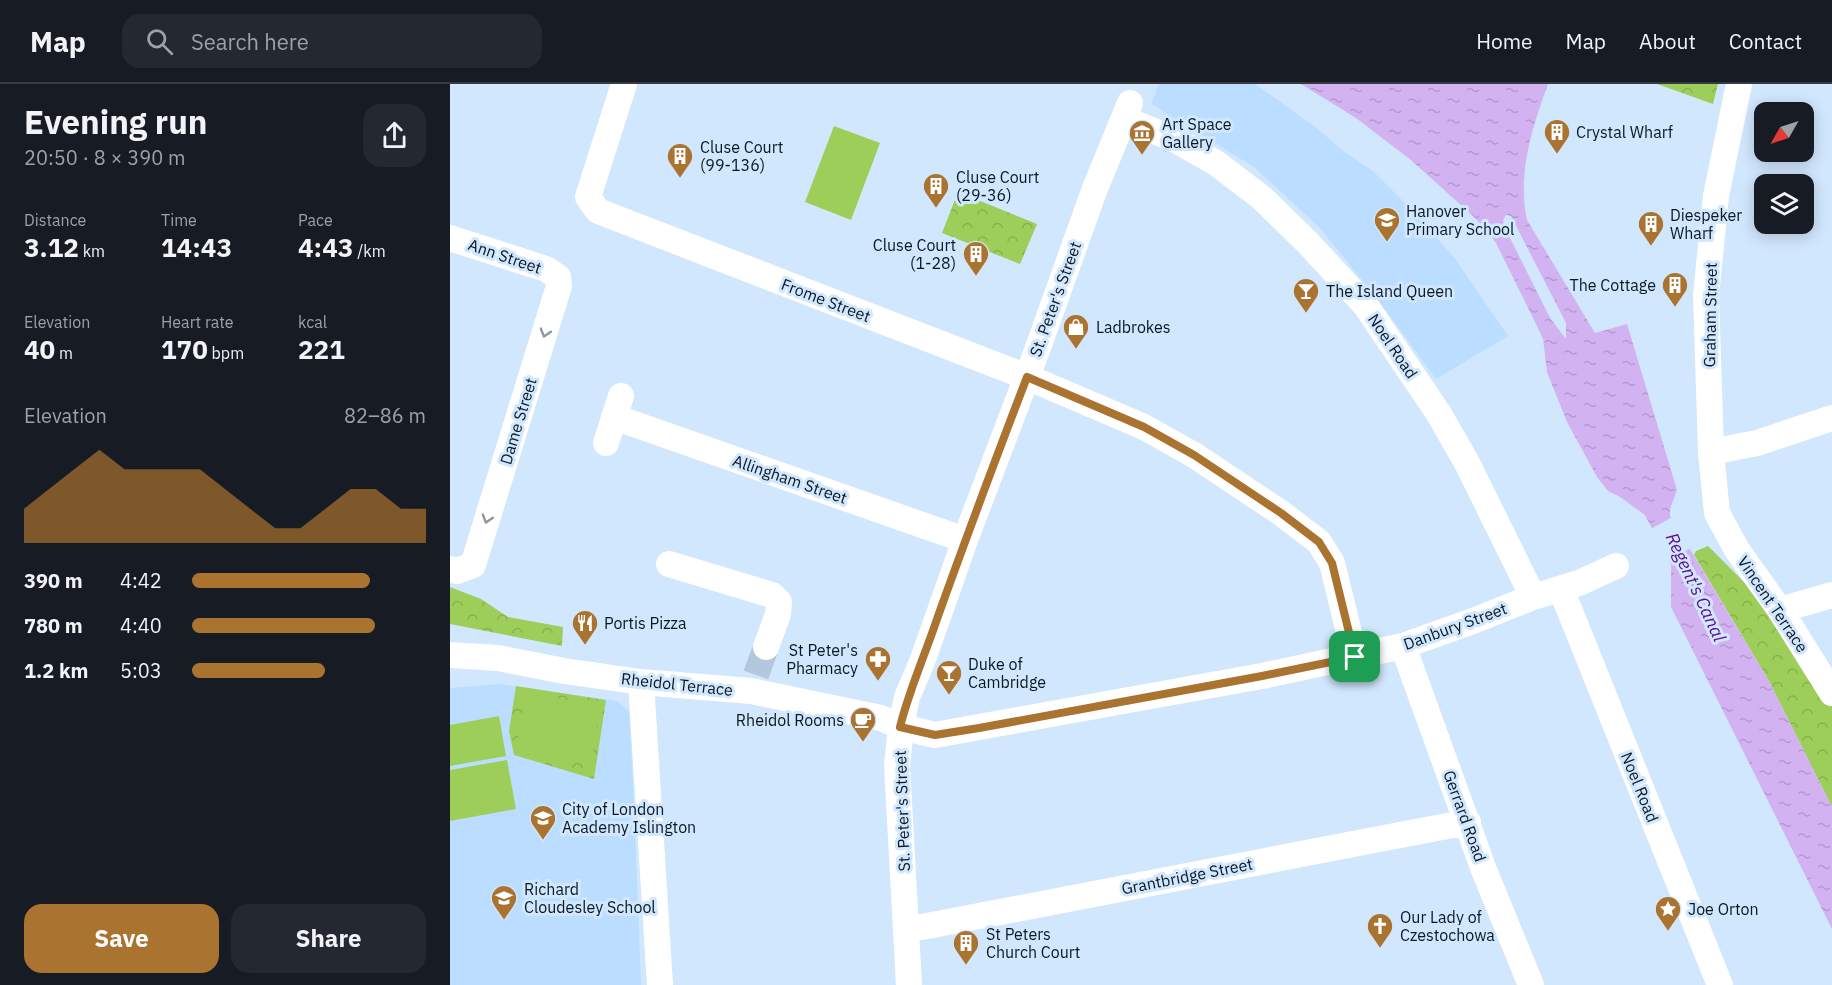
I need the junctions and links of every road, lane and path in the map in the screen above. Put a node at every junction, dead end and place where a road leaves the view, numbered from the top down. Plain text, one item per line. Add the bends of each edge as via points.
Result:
1 (624, 84) edge
2 (1739, 84) edge
3 (1127, 111) joint
4 (450, 238) edge
5 (558, 277) joint
6 (1027, 377) junction
7 (1832, 418) edge
8 (606, 442) dead end
9 (1711, 452) junction
10 (1717, 513) joint
11 (965, 540) junction
12 (669, 564) dead end
13 (1616, 566) dead end
14 (462, 567) edge
15 (1561, 589) junction
16 (1832, 595) edge
17 (1533, 597) junction
18 (1780, 610) junction
19 (1403, 646) junction
20 (766, 647) tunnel mouth
21 (450, 655) edge
22 (1355, 657) junction
23 (640, 682) junction
24 (1832, 693) edge
25 (900, 727) junction
26 (1467, 822) junction
27 (907, 926) junction
28 (660, 985) edge
29 (909, 985) edge
30 (1531, 985) edge
31 (1720, 985) edge

1 - 6 street, Frome Street via 588,197 598,212
2 - 9 street, Graham Street via 1716,196 1706,295
3 - 6 street, St. Peter's Street
3 - 17 street, Noel Road via 1225,170 1262,198 1366,306 1456,443
4 - 5 street, Ann Street via 546,269
5 -> 14 street, Dame Street via 553,307
6 - 11 street, St. Peter's Street
6 - 22 street, Frome Street via 1144,427 1194,455 1319,542 1332,563
7 - 9 street
8 - 11 street, Allingham Street via 618,407
9 - 10 street, Graham Street
10 - 18 street, Vincent Terrace via 1737,550
11 - 25 street, St. Peter's Street
12 - 20 street via 772,595 779,602 778,614
13 - 15 street, Danbury Street
15 - 17 street, Danbury Street
15 - 31 street, Noel Road
16 - 18 street
17 - 19 street, Danbury Street
18 - 24 street, Vincent Terrace
19 - 22 street, Danbury Street
19 - 26 street, Gerrard Road
21 - 23 street, Rheidol Terrace via 498,658
22 - 25 street, Danbury Street via 935,735
23 - 25 street, Rheidol Terrace via 753,683 881,718
23 - 28 street
25 - 27 street, St. Peter's Street via 897,765
26 - 27 street, Grantbridge Street via 922,927
26 - 30 street, Gerrard Road
27 - 29 street, St. Peter's Street

